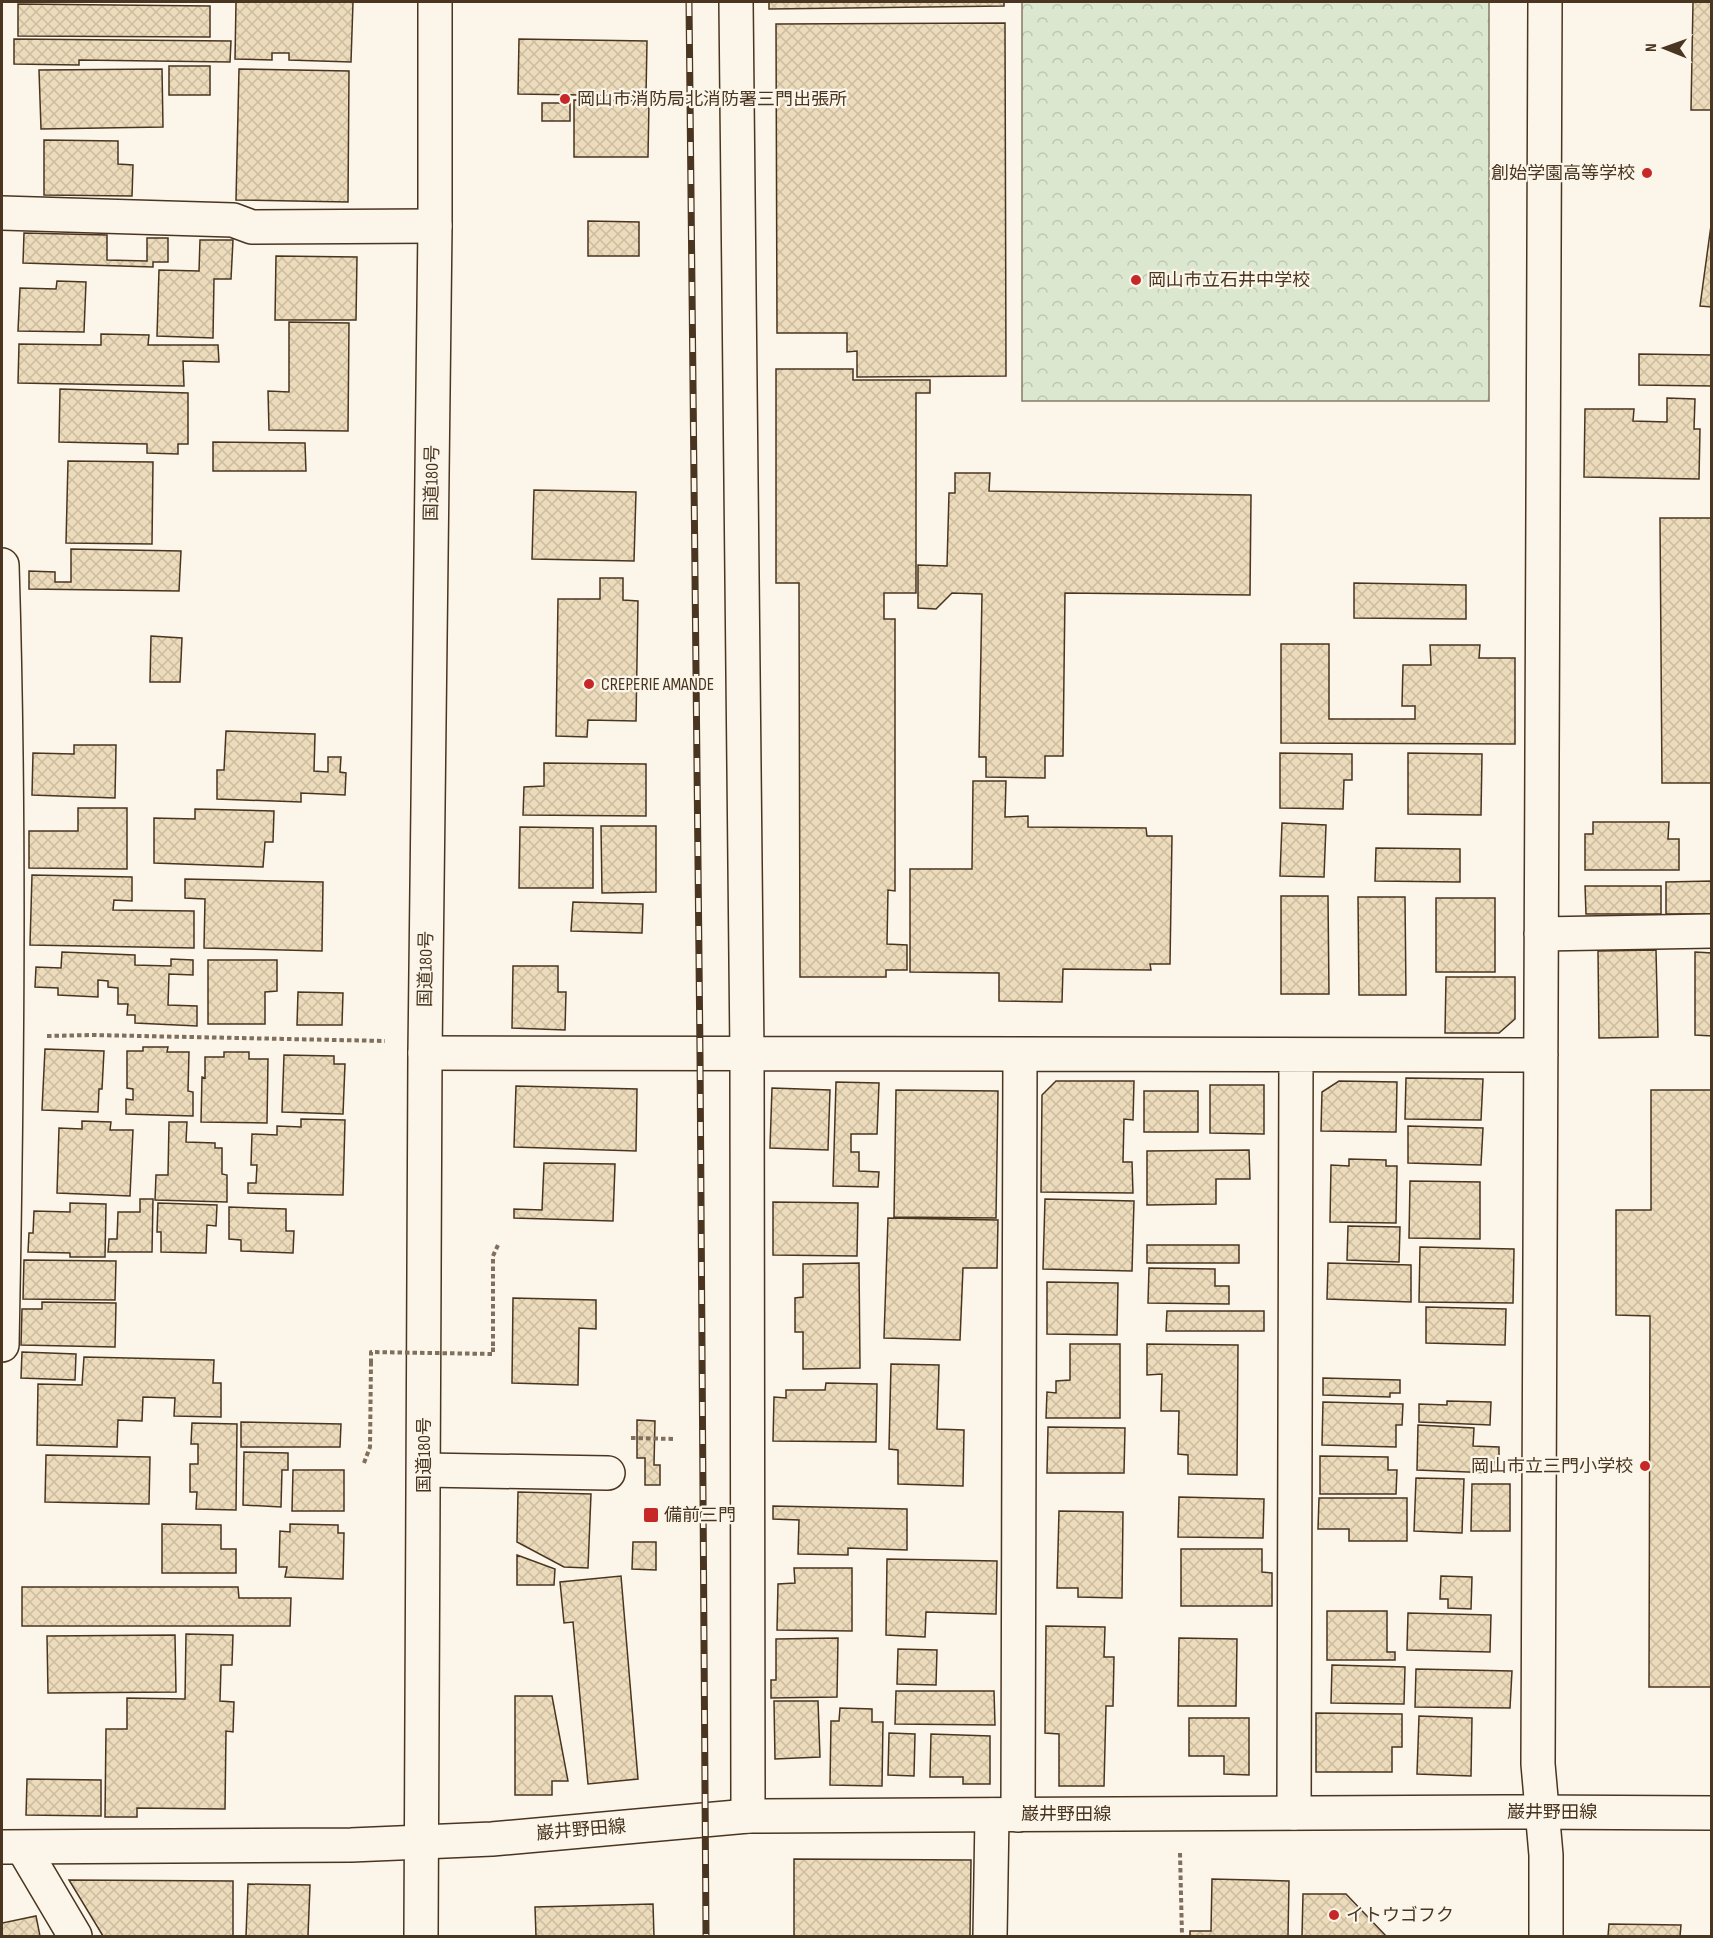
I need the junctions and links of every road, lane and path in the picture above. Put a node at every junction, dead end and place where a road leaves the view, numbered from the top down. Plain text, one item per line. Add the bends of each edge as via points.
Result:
1 (435, 2) edge
2 (736, 2) edge
3 (1545, 2) edge
4 (2, 213) edge
5 (435, 226) junction
6 (2, 565) edge
7 (1712, 931) edge
8 (1541, 934) junction
9 (425, 1048) junction
10 (747, 1054) junction
11 (1020, 1055) junction
12 (1296, 1055) junction
13 (1541, 1055) junction
14 (5, 1057) edge
15 (498, 1245) dead end
16 (2, 1345) edge
17 (625, 1438) dead end
18 (675, 1439) dead end
19 (364, 1463) dead end
20 (424, 1470) junction
21 (608, 1473) dead end
22 (1542, 1812) junction
23 (1294, 1813) junction
24 (1712, 1813) edge
25 (1180, 1814) junction
26 (1005, 1815) junction
27 (748, 1816) junction
28 (422, 1842) junction
29 (12, 1847) edge
30 (75, 1936) edge
31 (421, 1936) edge
32 (990, 1936) edge
33 (1182, 1936) edge
34 (1546, 1936) edge

1 - 5 main road, 国道180号
2 - 10 main road
3 - 8 main road
4 - 5 main road via 233,220 252,227
5 - 9 main road, 国道180号
6 - 14 main road via 8,853
7 - 8 main road
8 - 13 main road
9 - 10 main road
9 - 14 path via 92,1035
9 - 20 main road, 国道180号
10 - 11 main road
10 - 27 main road
11 - 12 main road
11 - 26 main road
12 - 13 main road
12 - 23 main road
13 - 22 main road via 1538,1764
14 - 16 main road
15 - 19 path, bridge via 494,1256 493,1354 371,1352 370,1447
17 - 18 path
20 - 21 main road
20 - 28 main road, 国道180号
22 - 23 main road, 巌井野田線
22 - 24 main road, 巌井野田線
22 - 34 main road
23 - 25 main road, 巌井野田線
25 - 26 main road, 巌井野田線
25 - 33 path
26 - 27 main road, 巌井野田線
26 - 32 main road
27 - 28 main road, 巌井野田線
28 - 29 main road, 巌井野田線
28 - 31 main road, 国道180号
29 - 30 main road

